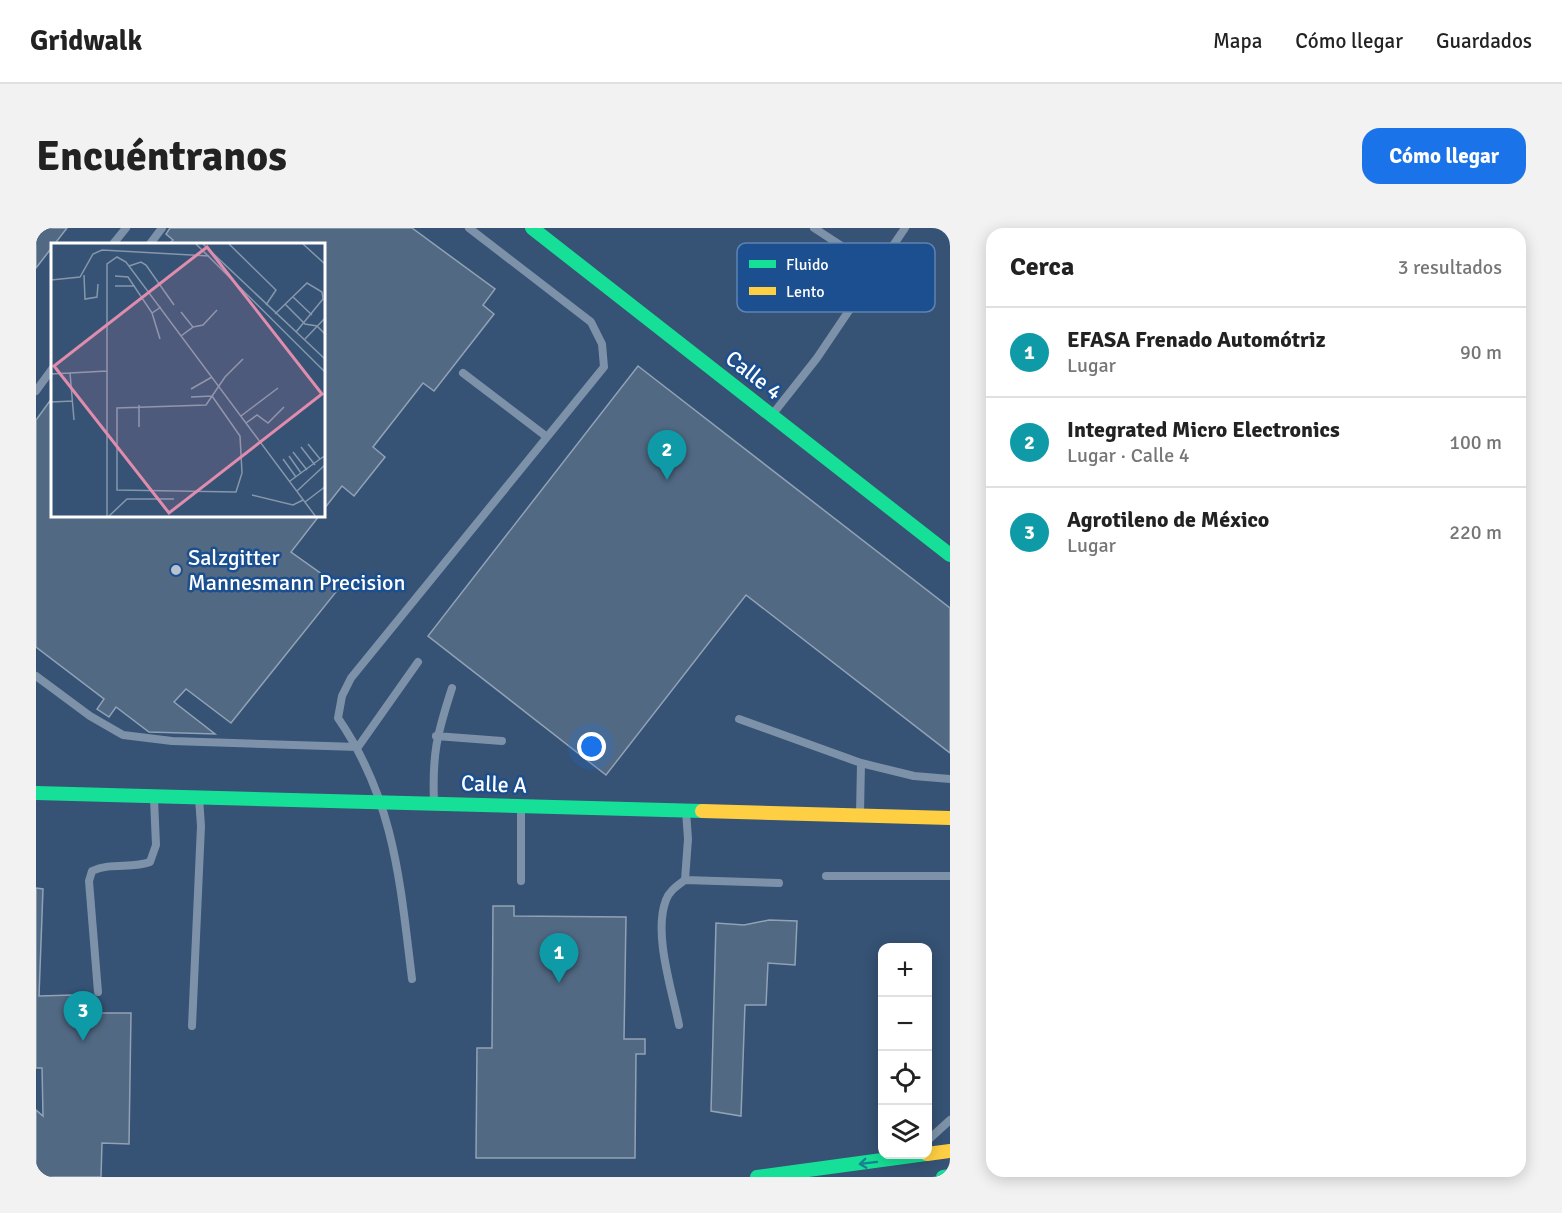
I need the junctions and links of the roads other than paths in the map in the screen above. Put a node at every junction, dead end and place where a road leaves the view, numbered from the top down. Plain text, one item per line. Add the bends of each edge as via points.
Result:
1 (126, 228) edge
2 (162, 228) edge
3 (469, 228) edge
4 (532, 228) edge
5 (814, 228) edge
6 (905, 228) edge
7 (114, 243) edge
8 (151, 243) edge
9 (837, 243) edge
10 (895, 243) edge
11 (848, 312) edge
12 (51, 370) edge
13 (463, 373) dead end
14 (36, 391) edge
15 (772, 416) junction
16 (547, 437) junction
17 (950, 555) edge
18 (418, 662) dead end
19 (36, 676) edge
20 (452, 688) dead end
21 (739, 719) dead end
22 (436, 736) junction
23 (502, 741) dead end
24 (358, 747) junction
25 (861, 763) junction
26 (950, 779) edge
27 (36, 793) edge
28 (153, 796) junction
29 (199, 798) junction
30 (380, 801) junction
31 (434, 803) junction
32 (521, 806) junction
33 (686, 811) junction
34 (860, 817) junction
35 (950, 818) edge
36 (826, 876) dead end
37 (950, 876) edge
38 (685, 880) junction
39 (521, 881) dead end
40 (779, 883) dead end
41 (412, 979) dead end
42 (98, 992) dead end
43 (679, 1025) dead end
44 (192, 1026) dead end
45 (950, 1120) edge
46 (932, 1136) edge
47 (950, 1151) edge
48 (932, 1153) edge
49 (888, 1159) edge
50 (950, 1176) edge
51 (757, 1177) edge
52 (943, 1177) edge

1 - 7 lane
2 - 8 lane
3 - 16 lane via 591,322 602,344 604,367
4 - 15 street, Calle 4
5 - 9 lane
6 - 10 lane
11 - 15 lane
12 - 14 lane
13 - 16 lane
15 - 17 street, Calle 4
16 - 24 lane via 351,678 338,718
18 - 24 lane
19 - 24 lane via 123,735 172,741
20 - 22 lane
21 - 25 lane
22 - 23 lane
22 - 31 lane via 432,761
24 - 30 lane
25 - 26 lane via 914,776
25 - 34 lane
27 - 28 street, Calle A
28 - 29 street, Calle A
28 - 42 lane via 156,845 150,862 102,866 92,871 89,881
29 - 30 street, Calle A
29 - 44 lane
30 - 31 street, Calle A
30 - 41 lane via 396,853
31 - 32 street, Calle A
32 - 33 street, Calle A
32 - 39 lane
33 - 34 street, Calle A
33 - 38 lane
34 - 35 street, Calle A
36 - 37 lane
38 - 40 lane
38 - 43 lane via 666,900 660,928
45 - 46 lane
47 - 48 street
49 -> 51 street
50 - 52 street

